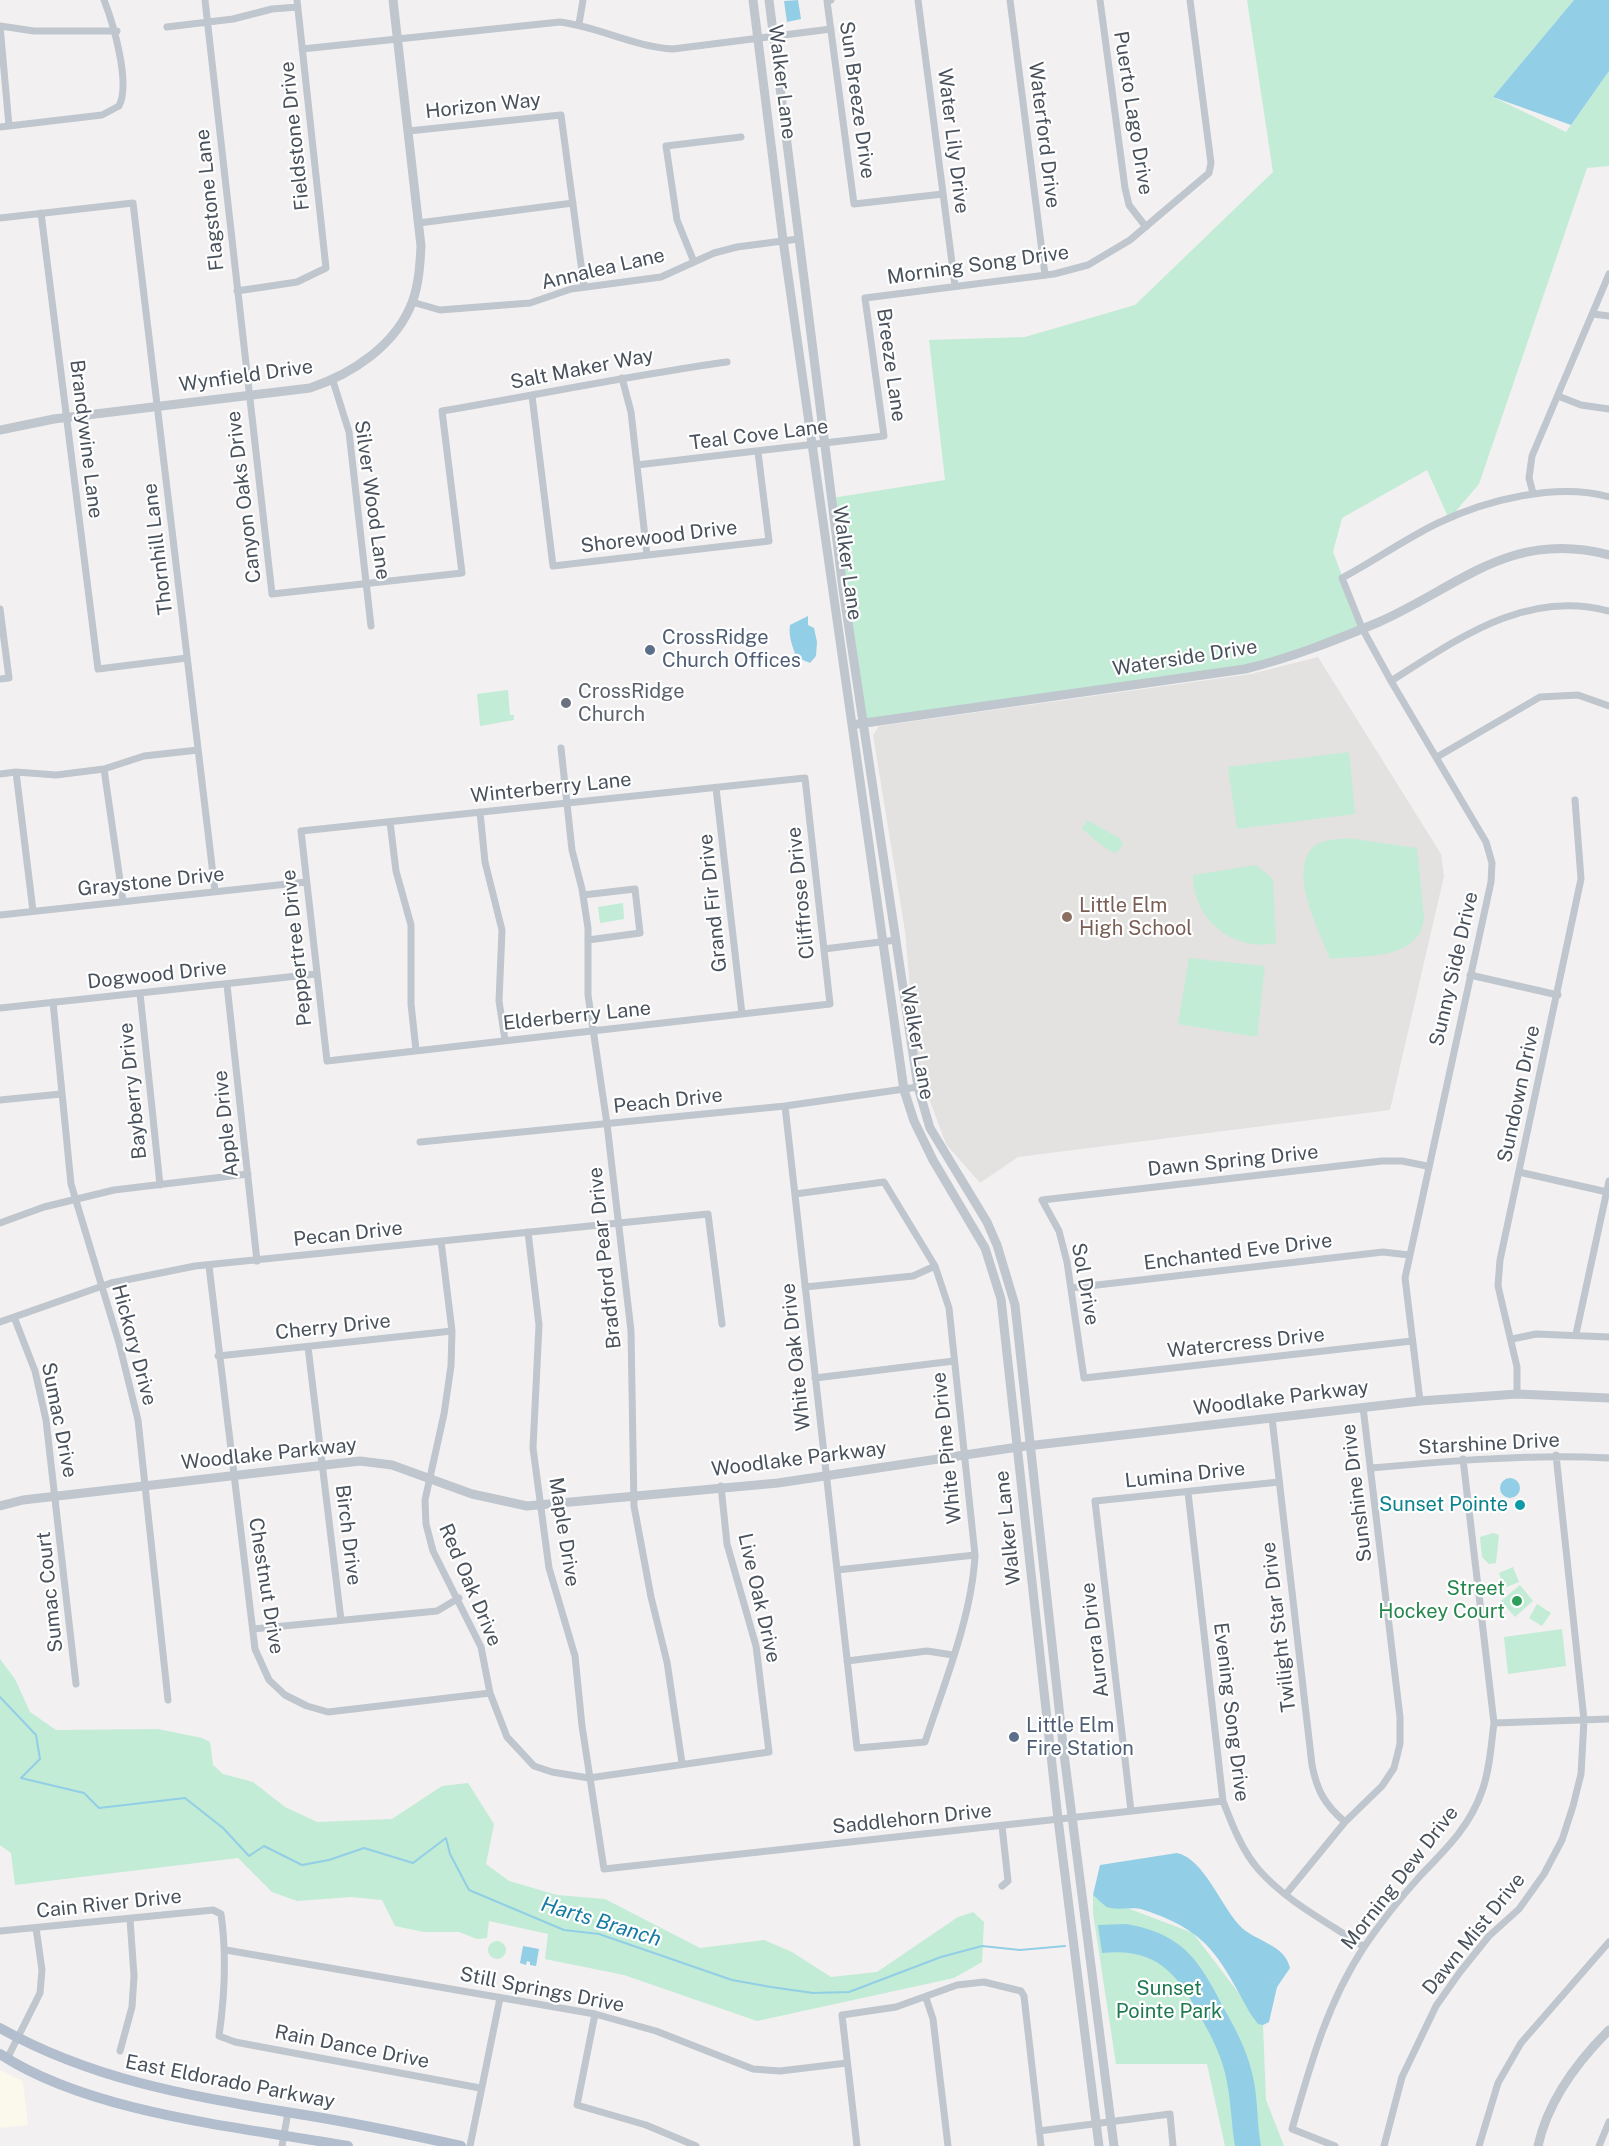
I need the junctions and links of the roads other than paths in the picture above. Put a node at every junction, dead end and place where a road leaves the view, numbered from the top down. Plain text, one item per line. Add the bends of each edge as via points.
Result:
1 (104, 0) edge
2 (205, 0) edge
3 (393, 0) edge
4 (583, 0) edge
5 (753, 0) edge
6 (758, 0) edge
7 (769, 0) edge
8 (829, 0) edge
9 (918, 0) edge
10 (1010, 0) edge
11 (1100, 0) edge
12 (1190, 0) edge
13 (297, 4) edge
14 (208, 23) junction
15 (579, 24) junction
16 (0, 26) edge
17 (166, 27) dead end
18 (831, 30) junction
19 (117, 31) junction
20 (766, 38) junction
21 (398, 39) junction
22 (302, 49) junction
23 (9, 126) junction
24 (0, 127) edge
25 (409, 131) junction
26 (741, 137) dead end
27 (943, 194) junction
28 (573, 203) junction
29 (41, 213) junction
30 (0, 218) edge
31 (419, 223) junction
32 (1146, 227) junction
33 (791, 240) junction
34 (693, 262) junction
35 (1609, 274) edge
36 (1045, 275) junction
37 (955, 286) junction
38 (584, 287) junction
39 (237, 291) junction
40 (865, 298) joint
41 (412, 302) junction
42 (1593, 314) junction
43 (1609, 316) edge
44 (727, 362) dead end
45 (621, 378) junction
46 (333, 381) junction
47 (248, 396) junction
48 (532, 396) junction
49 (1558, 396) junction
50 (157, 407) junction
51 (1609, 409) edge
52 (67, 417) junction
53 (0, 430) edge
54 (884, 436) joint
55 (819, 445) junction
56 (758, 452) junction
57 (637, 465) junction
58 (1533, 493) junction
59 (1609, 497) edge
60 (647, 555) junction
61 (1609, 555) edge
62 (367, 584) junction
63 (843, 589) junction
64 (832, 590) junction
65 (0, 609) edge
66 (1609, 611) edge
67 (371, 626) dead end
68 (1362, 628) junction
69 (187, 658) junction
70 (0, 680) edge
71 (1391, 681) junction
72 (1609, 706) edge
73 (864, 723) junction
74 (853, 724) junction
75 (561, 748) dead end
76 (198, 750) junction
77 (1437, 757) junction
78 (104, 769) junction
79 (16, 772) junction
80 (0, 774) edge
81 (805, 778) joint
82 (716, 788) junction
83 (1575, 800) dead end
84 (567, 803) junction
85 (480, 812) junction
86 (390, 822) junction
87 (301, 831) joint
88 (306, 882) junction
89 (215, 891) junction
90 (584, 895) junction
91 (123, 902) junction
92 (33, 911) junction
93 (0, 915) edge
94 (588, 940) junction
95 (896, 940) junction
96 (882, 942) junction
97 (824, 949) junction
98 (316, 974) junction
99 (1470, 975) junction
100 (227, 985) junction
101 (140, 993) junction
102 (1558, 995) junction
103 (52, 1002) junction
104 (830, 1004) joint
105 (0, 1008) edge
106 (742, 1014) junction
107 (592, 1031) junction
108 (505, 1040) junction
109 (416, 1050) junction
110 (327, 1060) joint
111 (918, 1087) junction
112 (904, 1090) junction
113 (61, 1094) junction
114 (0, 1100) edge
115 (785, 1106) junction
116 (607, 1124) junction
117 (420, 1143) dead end
118 (1427, 1166) junction
119 (1519, 1172) junction
120 (248, 1174) junction
121 (1609, 1181) edge
122 (160, 1185) junction
123 (1607, 1191) junction
124 (795, 1194) junction
125 (75, 1200) junction
126 (1042, 1200) joint
127 (0, 1223) edge
128 (618, 1223) junction
129 (528, 1232) junction
130 (441, 1241) junction
131 (1409, 1255) junction
132 (257, 1261) junction
133 (209, 1266) junction
134 (935, 1266) junction
135 (100, 1287) junction
136 (805, 1287) junction
137 (1071, 1288) junction
138 (14, 1317) junction
139 (0, 1322) edge
140 (722, 1324) dead end
141 (452, 1331) junction
142 (1576, 1334) junction
143 (1609, 1337) edge
144 (1512, 1339) junction
145 (1412, 1341) junction
146 (308, 1347) junction
147 (218, 1356) junction
148 (954, 1361) junction
149 (815, 1378) junction
150 (1084, 1378) joint
151 (1516, 1394) junction
152 (1609, 1398) edge
153 (1420, 1401) junction
154 (1363, 1407) junction
155 (1272, 1418) junction
156 (1031, 1446) junction
157 (1017, 1447) junction
158 (964, 1455) junction
159 (1556, 1455) junction
160 (1609, 1458) edge
161 (1463, 1459) junction
162 (322, 1464) junction
163 (1371, 1468) junction
164 (232, 1475) junction
165 (429, 1477) junction
166 (826, 1477) junction
167 (1279, 1482) junction
168 (145, 1486) junction
169 (721, 1486) junction
170 (1188, 1492) junction
171 (634, 1496) junction
172 (57, 1497) junction
173 (1095, 1502) joint
174 (542, 1504) junction
175 (0, 1506) edge
176 (975, 1555) junction
177 (837, 1570) junction
178 (459, 1598) junction
179 (341, 1620) junction
180 (253, 1629) junction
181 (953, 1656) junction
182 (847, 1661) junction
183 (76, 1684) dead end
184 (490, 1692) junction
185 (168, 1700) dead end
186 (1609, 1719) edge
187 (1584, 1720) junction
188 (1494, 1723) junction
189 (857, 1748) joint
190 (769, 1752) joint
191 (682, 1763) junction
192 (589, 1778) junction
193 (1223, 1801) junction
194 (1131, 1811) junction
195 (1072, 1818) junction
196 (1058, 1819) junction
197 (1345, 1822) junction
198 (1002, 1826) junction
199 (604, 1869) joint
200 (1002, 1886) dead end
201 (1286, 1894) junction
202 (130, 1919) junction
203 (36, 1928) junction
204 (0, 1931) edge
205 (1609, 1942) edge
206 (1364, 1947) junction
207 (226, 1950) junction
208 (500, 1998) junction
209 (926, 1998) junction
210 (595, 2014) junction
211 (0, 2028) edge
212 (1609, 2030) edge
213 (17, 2037) junction
214 (120, 2051) dead end
215 (3, 2056) edge
216 (847, 2063) junction
217 (480, 2088) junction
218 (288, 2112) junction
219 (1110, 2122) junction
220 (1609, 2122) edge
221 (1096, 2123) junction
222 (1039, 2131) junction
223 (283, 2140) edge
224 (348, 2146) edge
225 (460, 2146) edge
226 (470, 2146) edge
227 (696, 2146) edge
228 (857, 2146) edge
229 (948, 2146) edge
230 (1041, 2146) edge
231 (1099, 2146) edge
232 (1114, 2146) edge
233 (1173, 2146) edge
234 (1335, 2146) edge
235 (1384, 2146) edge
236 (1479, 2146) edge
237 (1538, 2146) edge
238 (1599, 2146) edge

1 - 19 street
2 - 14 street, Flagstone Lane
3 - 21 street, Wynfield Drive
4 - 15 street
5 - 20 street, Walker Lane
6 - 20 street
7 - 20 street, Walker Lane
8 - 18 street, Sun Breeze Drive
9 - 27 street, Water Lily Drive
10 - 36 street, Waterford Drive
11 - 32 street, Puerto Lago Drive via 1125,188 1129,205
12 - 32 street, Morning Song Drive via 1211,163 1209,173
13 - 14 street
13 - 22 street, Fieldstone Drive
14 - 17 street
14 - 39 street, Flagstone Lane
15 - 20 street via 648,48
15 - 21 street via 560,22
16 - 19 street via 34,31
16 - 23 street
18 - 20 street
18 - 27 street, Sun Breeze Drive via 854,204
19 - 23 street via 123,94 116,109 97,116
20 - 33 street, Walker Lane
20 - 33 street, Walker Lane via 782,102
21 - 22 street
21 - 25 street, Wynfield Drive
22 - 39 street, Fieldstone Drive via 326,268 297,282
23 - 24 street
25 - 28 street, Horizon Way via 561,115
25 - 31 street, Wynfield Drive
26 - 34 street via 666,146 677,220
27 - 37 street, Water Lily Drive
28 - 31 street
28 - 38 street
29 - 30 street
29 - 50 street, Thornhill Lane via 133,203
29 - 52 street, Brandywine Lane
31 - 41 street, Wynfield Drive via 419,271
32 - 36 street, Morning Song Drive via 1109,255 1088,265
33 - 34 street, Annalea Lane via 737,247
33 - 55 street, Walker Lane via 806,302
33 - 55 street, Walker Lane via 803,382
34 - 38 street, Annalea Lane via 661,277
35 - 42 street
36 - 37 street, Morning Song Drive
37 - 40 street, Morning Song Drive
38 - 41 street, Annalea Lane via 530,303 468,309 440,310
39 - 47 street, Flagstone Lane
40 - 54 street, Breeze Lane
41 - 46 street, Wynfield Drive via 382,345 360,366
42 - 43 street
42 - 49 street
44 - 45 street, Salt Maker Way
45 - 48 street, Salt Maker Way
45 - 57 street via 631,412
46 - 47 street, Wynfield Drive
46 - 62 street, Silver Wood Lane via 350,432
47 - 50 street, Wynfield Drive
47 - 62 street, Canyon Oaks Drive via 272,594
48 - 60 street, Shorewood Drive via 553,566
48 - 62 street, Salt Maker Way via 442,411 462,573
49 - 51 street via 1581,405
49 - 58 street via 1532,456 1529,478
50 - 52 street, Wynfield Drive
50 - 69 street, Thornhill Lane
52 - 53 street, Wynfield Drive
52 - 69 street, Brandywine Lane via 98,669
54 - 55 street, Teal Cove Lane
55 - 56 street, Teal Cove Lane
55 - 63 street, Walker Lane via 832,498
55 - 64 street, Walker Lane
56 - 57 street, Teal Cove Lane
56 - 60 street, Shorewood Drive via 769,541
57 - 60 street
58 - 59 street via 1595,493
58 - 68 street, Sunny Side Drive via 1438,523 1342,578
61 - 68 street, Waterside Drive via 1549,548 1499,559
62 - 67 street, Silver Wood Lane
63 - 64 street
63 - 73 street, Walker Lane
64 - 74 street, Walker Lane
65 - 70 street via 9,678
66 - 71 street via 1557,605 1514,614 1481,626
68 - 71 street, Sunny Side Drive
68 - 73 street, Waterside Drive via 1245,669
69 - 76 street, Thornhill Lane
71 - 77 street, Sunny Side Drive
72 - 77 street via 1578,695 1540,697
73 - 74 street, Waterside Drive
73 - 95 street, Walker Lane
74 - 96 street, Walker Lane
75 - 84 street, Bradford Pear Drive
76 - 78 street via 144,756
76 - 89 street, Thornhill Lane
77 - 99 street, Sunny Side Drive via 1486,842 1492,863
78 - 79 street via 56,775
78 - 91 street
79 - 80 street
79 - 92 street
81 - 82 street, Winterberry Lane
81 - 97 street, Cliffrose Drive
82 - 84 street, Winterberry Lane
82 - 106 street, Grand Fir Drive
83 - 102 street, Sundown Drive via 1581,879
84 - 85 street, Winterberry Lane
84 - 90 street, Bradford Pear Drive via 572,850
85 - 86 street, Winterberry Lane
85 - 108 street via 485,862 502,930 499,1001
86 - 87 street, Winterberry Lane
86 - 109 street via 396,871 411,925 411,1004
87 - 88 street, Peppertree Drive
88 - 89 street, Graystone Drive
88 - 98 street, Peppertree Drive
89 - 91 street, Graystone Drive
90 - 94 street, Bradford Pear Drive
90 - 94 street via 635,888 640,933
91 - 92 street, Graystone Drive
92 - 93 street, Graystone Drive
94 - 107 street, Bradford Pear Drive via 586,975
95 - 96 street
95 - 111 street, Walker Lane
96 - 97 street
96 - 112 street, Walker Lane
97 - 104 street, Cliffrose Drive
98 - 100 street, Dogwood Drive
98 - 110 street, Peppertree Drive
99 - 102 street
99 - 118 street, Sunny Side Drive
100 - 101 street, Dogwood Drive
100 - 120 street, Apple Drive
101 - 103 street, Dogwood Drive
101 - 122 street, Bayberry Drive
102 - 119 street, Sundown Drive
103 - 105 street, Dogwood Drive
103 - 113 street, Hickory Drive
104 - 106 street, Elderberry Lane
106 - 107 street, Elderberry Lane
107 - 108 street, Elderberry Lane
107 - 116 street, Bradford Pear Drive
108 - 109 street, Elderberry Lane
109 - 110 street, Elderberry Lane
111 - 112 street, Peach Drive
111 - 156 street, Walker Lane via 930,1128 987,1222 1003,1259 1015,1305
112 - 115 street, Peach Drive
112 - 157 street, Walker Lane via 933,1160 972,1222 991,1266 1001,1299
113 - 114 street
113 - 125 street, Hickory Drive
115 - 116 street, Peach Drive
115 - 124 street, White Oak Drive
116 - 117 street, Peach Drive
116 - 128 street, Bradford Pear Drive
118 - 126 street, Dawn Spring Drive via 1382,1161
118 - 131 street, Sunny Side Drive
119 - 123 street
119 - 144 street, Sundown Drive via 1498,1286 1502,1313
120 - 122 street
120 - 132 street, Apple Drive
121 - 123 street
122 - 125 street via 114,1190
123 - 142 street
124 - 134 street, White Pine Drive via 884,1182
124 - 136 street, White Oak Drive
125 - 127 street
125 - 135 street, Hickory Drive
126 - 137 street, Sol Drive via 1059,1231
128 - 129 street, Pecan Drive
128 - 140 street, Pecan Drive via 708,1214
128 - 171 street, Bradford Pear Drive via 631,1331
129 - 130 street, Pecan Drive
129 - 174 street, Maple Drive via 539,1325 533,1448
130 - 132 street, Pecan Drive
130 - 141 street, Red Oak Drive
131 - 137 street, Enchanted Eve Drive via 1383,1252
131 - 145 street, Sunny Side Drive via 1405,1278
132 - 133 street, Pecan Drive
133 - 135 street, Pecan Drive
133 - 147 street, Chestnut Drive
134 - 136 street via 913,1276
134 - 148 street, White Pine Drive via 949,1308
135 - 138 street, Pecan Drive
135 - 168 street, Hickory Drive via 132,1390
136 - 149 street, White Oak Drive
137 - 150 street, Sol Drive
138 - 139 street, Pecan Drive
138 - 172 street, Sumac Drive via 40,1392
141 - 146 street, Cherry Drive
141 - 165 street, Red Oak Drive via 444,1414
142 - 143 street
142 - 144 street via 1536,1334
144 - 151 street, Sundown Drive
145 - 150 street, Watercress Drive
145 - 153 street, Sunny Side Drive
146 - 147 street, Cherry Drive
146 - 162 street, Birch Drive
147 - 164 street, Chestnut Drive
148 - 149 street
148 - 158 street, White Pine Drive
149 - 166 street, White Oak Drive
151 - 152 street, Woodlake Parkway
151 - 153 street, Woodlake Parkway
153 - 154 street, Woodlake Parkway
154 - 155 street, Woodlake Parkway
154 - 163 street, Sunshine Drive
155 - 156 street, Woodlake Parkway
155 - 167 street, Twilight Star Drive
156 - 157 street, Woodlake Parkway
156 - 195 street, Walker Lane
157 - 158 street, Woodlake Parkway
157 - 196 street, Walker Lane
158 - 166 street, Woodlake Parkway
158 - 176 street, White Pine Drive
159 - 160 street, Starshine Drive
159 - 161 street, Starshine Drive
159 - 187 street, Dawn Mist Drive
161 - 163 street, Starshine Drive
161 - 188 street, Morning Dew Drive
162 - 164 street, Woodlake Parkway
162 - 165 street, Woodlake Parkway via 377,1462
162 - 179 street, Birch Drive
163 - 197 street, Sunshine Drive via 1400,1744 1394,1768 1382,1786
164 - 168 street, Woodlake Parkway
164 - 180 street, Chestnut Drive
165 - 174 street, Woodlake Parkway via 504,1503
165 - 178 street, Red Oak Drive via 424,1511 428,1536
166 - 169 street, Woodlake Parkway
166 - 177 street, White Oak Drive
167 - 170 street, Lumina Drive
167 - 197 street, Twilight Star Drive via 1312,1765 1317,1788 1328,1807
168 - 172 street, Woodlake Parkway
168 - 185 street, Hickory Drive
169 - 171 street, Woodlake Parkway
169 - 190 street, Live Oak Drive via 727,1544 756,1646
170 - 173 street, Lumina Drive
170 - 193 street, Evening Song Drive
171 - 174 street, Woodlake Parkway
171 - 191 street, Bradford Pear Drive via 651,1598 667,1662
172 - 175 street, Woodlake Parkway
172 - 183 street, Sumac Court
173 - 194 street, Aurora Drive
174 - 192 street, Maple Drive via 549,1568 575,1656
176 - 177 street
176 - 181 street, White Pine Drive
177 - 182 street, White Oak Drive
178 - 179 street via 437,1611
178 - 184 street, Red Oak Drive via 481,1647
179 - 180 street
180 - 184 street, Chestnut Drive via 255,1649 269,1680 294,1701 317,1710 328,1712
181 - 182 street via 927,1651
181 - 189 street, White Pine Drive via 925,1742
182 - 189 street, White Oak Drive
184 - 192 street, Red Oak Drive via 500,1726 534,1766
186 - 187 street
187 - 188 street
187 - 235 street, Dawn Mist Drive via 1581,1774 1562,1840 1519,1909 1490,1936 1436,2006 1402,2077
188 - 206 street, Morning Dew Drive via 1483,1790 1470,1818
190 - 191 street, Red Oak Drive
191 - 192 street, Red Oak Drive
192 - 199 street, Maple Drive
193 - 194 street, Saddlehorn Drive
193 - 201 street, Evening Song Drive via 1259,1870
194 - 195 street, Saddlehorn Drive
195 - 196 street, Saddlehorn Drive
195 - 219 street, Walker Lane
196 - 198 street, Saddlehorn Drive
196 - 221 street, Walker Lane
197 - 201 street, Sunshine Drive
198 - 199 street, Saddlehorn Drive
198 - 200 street via 1008,1881
201 - 206 street, Evening Song Drive
202 - 203 street, Cain River Drive
202 - 207 street, Cain River Drive via 213,1910 221,1914
202 - 214 street via 132,2007
203 - 204 street, Cain River Drive
203 - 213 street via 42,1982 35,2006
205 - 236 street via 1521,2043 1498,2084
206 - 234 street, Morning Dew Drive via 1331,2006 1292,2129
207 - 208 street, Still Springs Drive
207 - 217 street, Rain Dance Drive via 219,2036
208 - 210 street, Still Springs Drive
208 - 217 street
209 - 216 street via 842,2015
209 - 222 street via 957,1985 984,1982 1021,1991
209 - 229 street via 933,2019
210 - 216 street, Still Springs Drive via 656,2031 753,2069 780,2072
210 - 227 street via 577,2105 646,2125
211 - 213 main road, East Eldorado Parkway
212 - 237 street via 1584,2054 1560,2091
213 - 215 street
213 - 218 main road, East Eldorado Parkway via 105,2075 210,2100
215 - 223 main road, East Eldorado Parkway via 94,2096
216 - 228 street
217 - 226 street
218 - 223 street
218 - 225 main road, East Eldorado Parkway
219 - 221 street
219 - 232 street, Walker Lane
219 - 233 street via 1170,2114
220 - 238 street
221 - 222 street
221 - 231 street, Walker Lane
222 - 230 street
223 - 224 main road, East Eldorado Parkway

